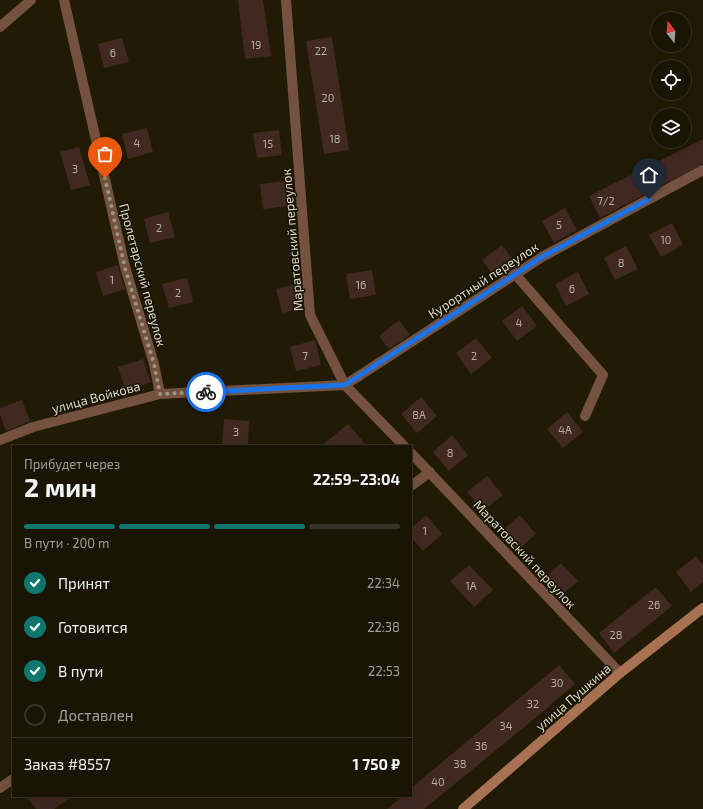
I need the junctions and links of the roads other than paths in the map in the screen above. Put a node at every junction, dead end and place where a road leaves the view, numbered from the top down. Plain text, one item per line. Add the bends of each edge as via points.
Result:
1 (31, 0) edge
2 (64, 0) edge
3 (286, 0) edge
4 (0, 27) edge
5 (703, 170) edge
6 (516, 274) junction
7 (345, 385) junction
8 (160, 394) junction
9 (585, 416) dead end
10 (0, 440) edge
11 (403, 445) edge
12 (412, 454) edge
13 (430, 472) junction
14 (412, 485) edge
15 (703, 608) edge
16 (620, 673) junction
17 (12, 779) edge
18 (0, 788) edge
19 (463, 809) edge

1 - 4 street
2 - 8 street, Пролетарский переулок via 125,268 154,364
3 - 7 street, Маратовский переулок via 310,315
5 - 6 street, Курортный переулок via 542,257
6 - 7 street, Курортный переулок
6 - 9 street via 603,375
7 - 8 street, улица Войкова
7 - 11 street, Маратовский переулок
8 - 10 street, улица Войкова via 33,427
12 - 13 street, Маратовский переулок
13 - 14 street
13 - 16 street, Маратовский переулок
15 - 16 street, улица Пушкина
16 - 19 street, улица Пушкина
17 - 18 street

